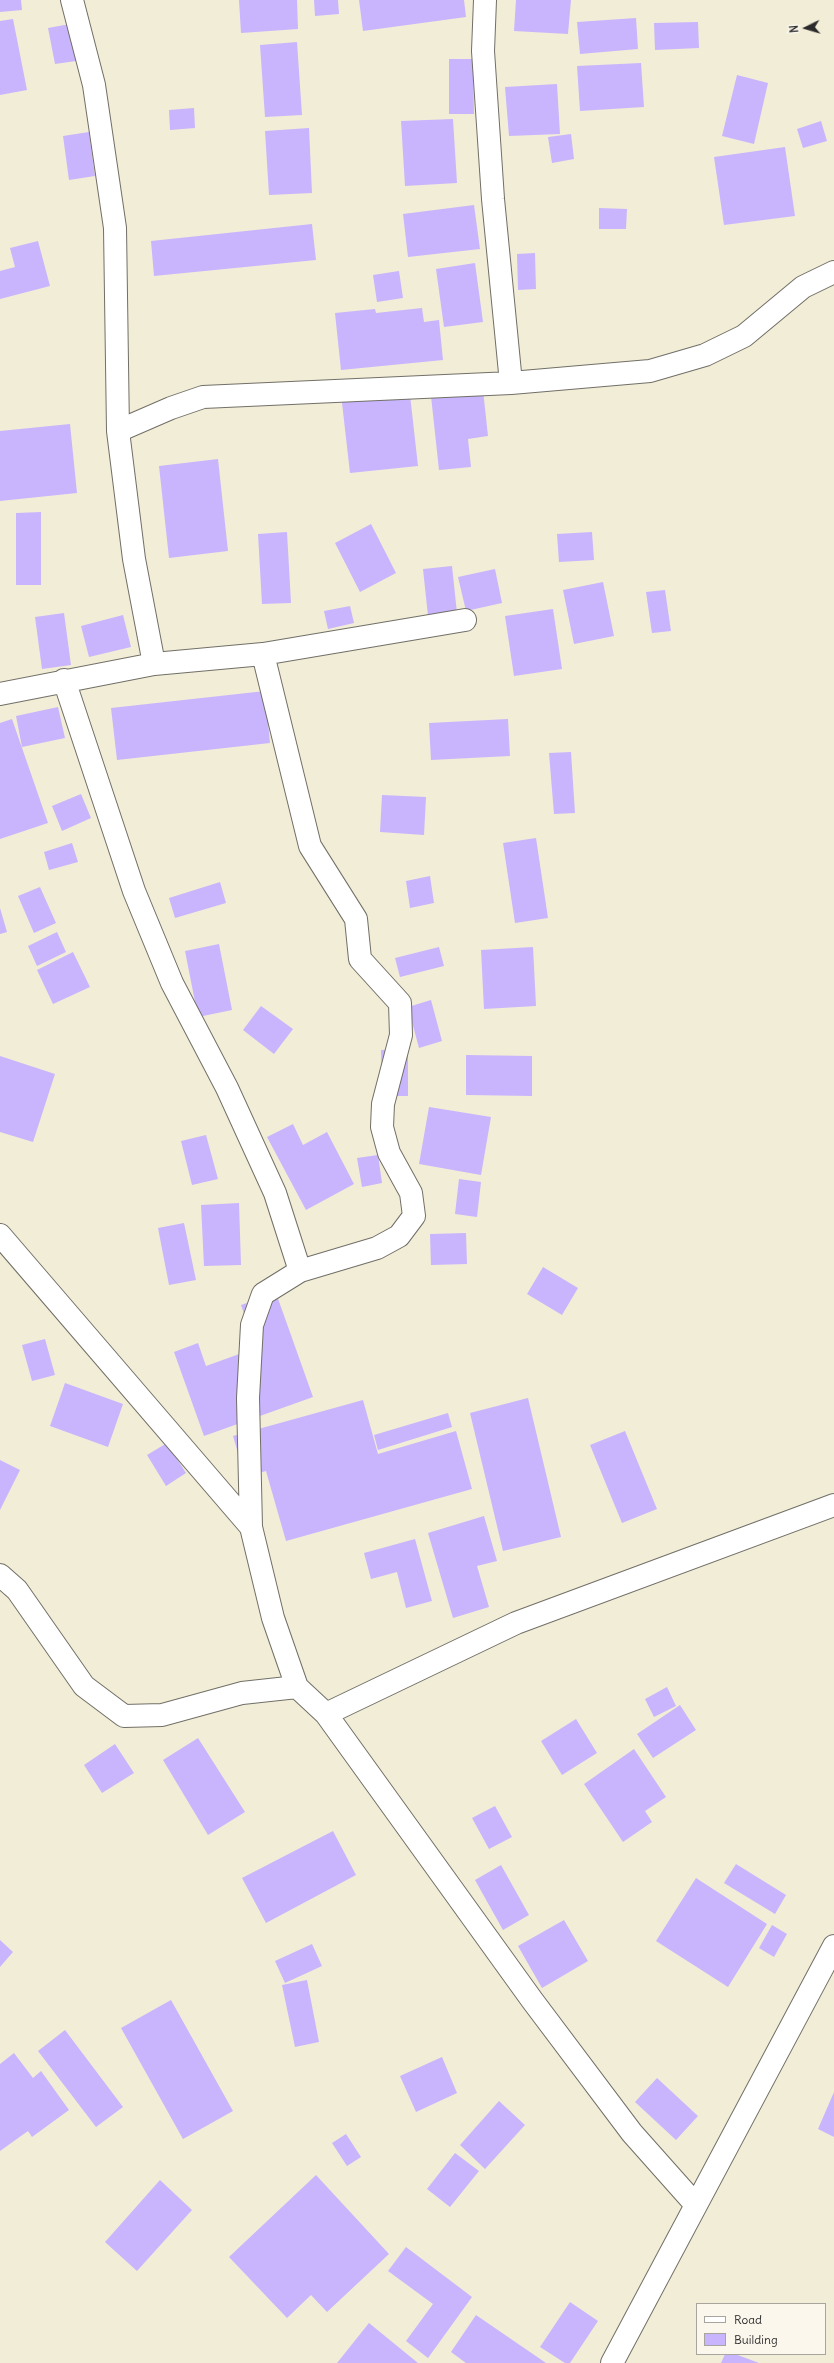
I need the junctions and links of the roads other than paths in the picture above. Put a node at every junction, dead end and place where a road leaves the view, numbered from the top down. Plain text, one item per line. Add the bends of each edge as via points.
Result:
1 (72, 0) edge
2 (485, 0) edge
3 (834, 272) edge
4 (511, 383) junction
5 (118, 431) junction
6 (465, 620) dead end
7 (263, 654) junction
8 (154, 664) junction
9 (64, 680) junction
10 (0, 694) edge
11 (0, 1235) edge
12 (300, 1271) junction
13 (834, 1505) edge
14 (251, 1527) junction
15 (0, 1575) edge
16 (297, 1687) junction
17 (326, 1714) junction
18 (834, 1946) edge
19 (696, 2205) junction
20 (612, 2363) edge

1 - 5 street via 94,84 115,228
2 - 4 street via 483,50
3 - 4 street via 803,287 744,336 706,355 650,371
4 - 5 street via 203,397 170,408
5 - 8 street via 134,560
6 - 7 street
7 - 8 street
7 - 12 street via 310,846 356,920 360,959 400,1003 401,1035 383,1104 382,1127 389,1153 411,1193 414,1216 399,1236 377,1248
8 - 9 street
9 - 10 street
9 - 12 street via 134,891 172,983 226,1088 274,1193
11 - 14 street
12 - 14 street via 262,1294 252,1325 248,1398
13 - 17 street via 516,1623
14 - 16 street via 273,1618
15 - 16 street via 17,1590 84,1686 124,1716 162,1715 242,1693
16 - 17 street
17 - 19 street via 532,2000 632,2133
18 - 19 street
19 - 20 street

